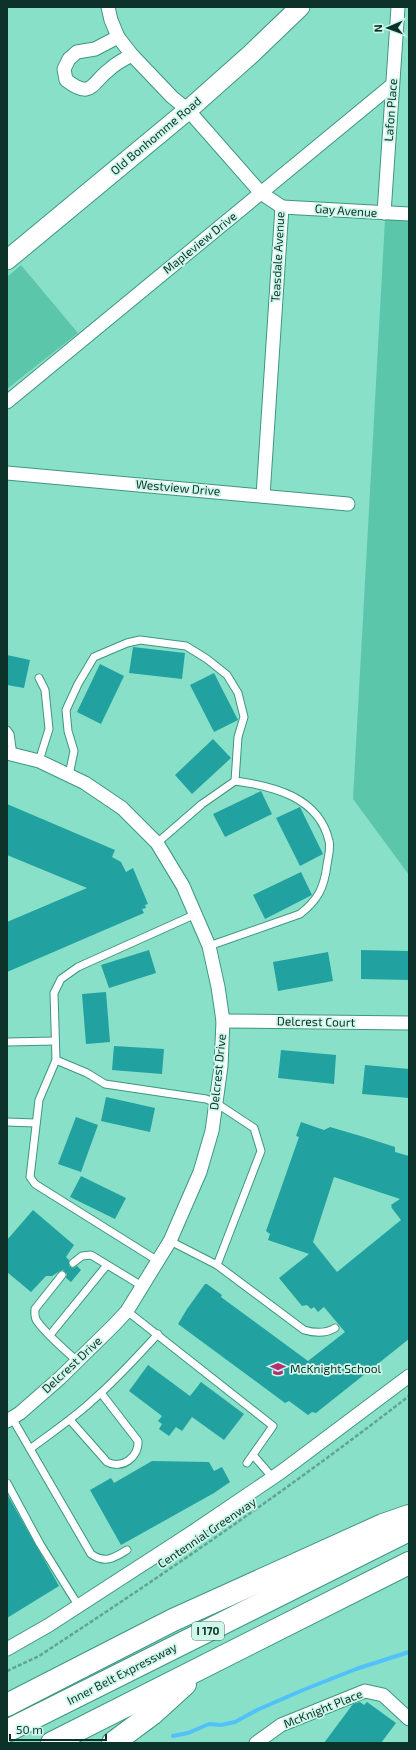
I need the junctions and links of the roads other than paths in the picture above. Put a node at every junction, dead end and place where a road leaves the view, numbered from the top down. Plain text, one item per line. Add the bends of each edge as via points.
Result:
1 (108, 7) edge
2 (398, 7) edge
3 (294, 9) edge
4 (118, 37) junction
5 (132, 55) junction
6 (392, 85) junction
7 (188, 110) junction
8 (261, 193) junction
9 (282, 206) junction
10 (384, 213) junction
11 (409, 214) edge
12 (7, 260) edge
13 (7, 402) edge
14 (7, 472) edge
15 (263, 496) junction
16 (348, 504) dead end
17 (39, 678) dead end
18 (7, 730) edge
19 (10, 754) edge
20 (39, 761) junction
21 (69, 775) junction
22 (235, 781) junction
23 (157, 843) junction
24 (196, 914) junction
25 (209, 946) junction
26 (223, 1021) junction
27 (409, 1023) edge
28 (7, 1042) edge
29 (55, 1042) junction
30 (56, 1060) junction
31 (216, 1103) junction
32 (7, 1122) edge
33 (35, 1123) junction
34 (170, 1241) junction
35 (158, 1261) junction
36 (73, 1263) dead end
37 (107, 1266) junction
38 (217, 1266) junction
39 (62, 1275) dead end
40 (142, 1286) junction
41 (126, 1311) junction
42 (334, 1328) dead end
43 (50, 1334) junction
44 (158, 1334) junction
45 (77, 1361) junction
46 (409, 1376) edge
47 (101, 1393) junction
48 (9, 1419) edge
49 (70, 1420) junction
50 (30, 1448) junction
51 (253, 1455) junction
52 (247, 1463) dead end
53 (273, 1478) junction
54 (7, 1483) edge
55 (409, 1516) edge
56 (409, 1530) edge
57 (127, 1550) dead end
58 (409, 1563) edge
59 (78, 1605) junction
60 (7, 1649) edge
61 (206, 1666) junction
62 (7, 1705) edge
63 (409, 1719) edge
64 (7, 1731) edge
65 (52, 1743) edge
66 (113, 1743) edge
67 (256, 1743) edge

1 - 4 street, Teasdale Avenue
2 - 6 street, Lafon Place
3 - 7 street, Old Bonhomme Road
4 - 5 street, Teasdale Avenue
4 - 5 street via 95,49 77,52 68,59 64,69 66,80 77,88 84,89 96,84 109,69
5 - 7 street, Teasdale Avenue
6 - 8 street, Mapleview Drive
6 - 10 street, Lafon Place
7 - 8 street, Teasdale Avenue
7 - 12 street, Old Bonhomme Road
8 - 9 street, Teasdale Avenue
8 - 13 street, Mapleview Drive
9 - 10 street, Gay Avenue
9 - 15 street, Teasdale Avenue
10 - 11 street, Gay Avenue
14 - 15 street, Westview Drive
15 - 16 street, Westview Drive
17 - 20 lane via 45,690 49,729
18 - 19 lane via 10,734
19 - 20 street, Delcrest Drive
20 - 21 street, Delcrest Drive
21 - 22 lane via 74,751 68,731 66,710 78,684 94,657 140,640 186,646 227,675 238,693 244,717 238,737
21 - 23 street, Delcrest Drive via 122,808
22 - 23 lane via 202,804
22 - 25 lane via 263,785 307,804 321,820 330,842 327,868 321,893 311,906 300,914
23 - 24 street, Delcrest Drive via 183,886
24 - 25 street, Delcrest Drive
24 - 29 lane via 78,967 61,980 54,993
25 - 26 street, Delcrest Drive
26 - 27 street, Delcrest Court
26 - 31 street, Delcrest Drive
28 - 29 lane
29 - 30 lane
30 - 31 lane via 105,1084 206,1099
30 - 33 lane via 39,1100
31 - 34 street, Delcrest Drive via 212,1131 200,1172
31 - 38 lane via 254,1128 261,1151
32 - 33 lane
33 - 35 lane via 30,1177 35,1184
34 - 35 street, Delcrest Drive
34 - 38 lane
35 - 40 street, Delcrest Drive
36 - 37 lane via 82,1256 91,1256
37 - 40 lane
37 - 43 lane
38 - 42 lane via 304,1330 321,1332
39 - 43 lane via 35,1309 37,1321
40 - 41 street, Delcrest Drive
41 - 44 lane
41 - 45 street, Delcrest Drive
43 - 45 lane
44 - 47 lane
44 - 51 lane via 273,1426
45 - 48 street, Delcrest Drive via 20,1413
46 - 53 street
47 - 49 lane
47 - 49 lane via 138,1441 135,1453 120,1465 114,1466 107,1462
48 - 50 lane
49 - 50 lane
50 - 57 lane via 91,1554 98,1559 112,1559
51 - 52 lane
51 - 53 lane
53 - 59 street
54 - 59 lane via 40,1544
55 - 62 highway via 383,1524 174,1620
56 - 64 highway, Inner Belt Expressway / I 170
58 - 61 highway, I 170
59 - 60 street
61 - 65 highway, I 170
61 - 66 highway via 152,1714
63 - 67 street, McKnight Place via 383,1696 365,1691 281,1724

